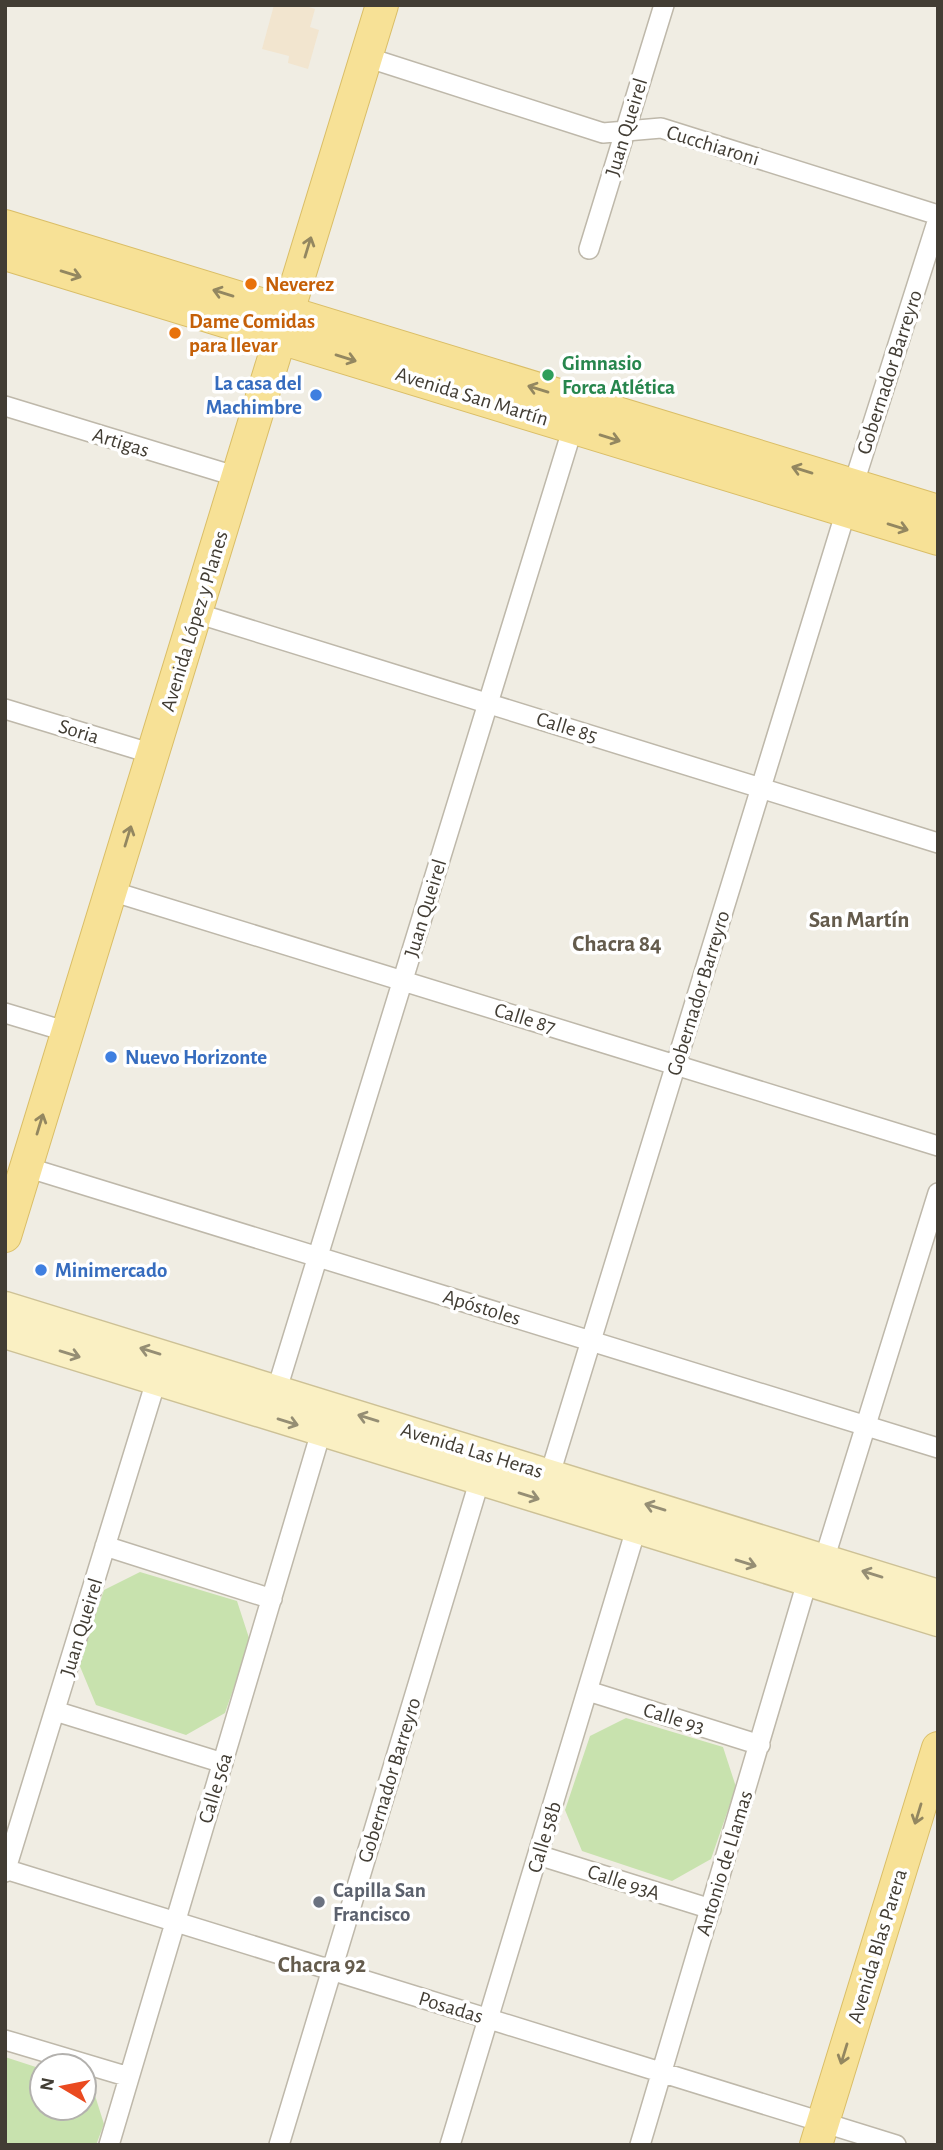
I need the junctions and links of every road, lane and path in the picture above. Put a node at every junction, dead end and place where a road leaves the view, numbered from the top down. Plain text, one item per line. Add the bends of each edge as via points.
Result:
1 (382, 5) edge
2 (664, 5) edge
3 (366, 57) junction
4 (625, 131) junction
5 (938, 217) edge
6 (5, 226) edge
7 (589, 249) dead end
8 (5, 254) edge
9 (284, 325) junction
10 (5, 406) edge
11 (573, 427) junction
12 (237, 477) junction
13 (850, 498) junction
14 (938, 511) edge
15 (938, 539) edge
16 (196, 614) junction
17 (488, 703) junction
18 (5, 709) edge
19 (153, 754) junction
20 (761, 788) junction
21 (938, 843) edge
22 (111, 891) junction
23 (403, 980) junction
24 (5, 1013) edge
25 (68, 1032) junction
26 (676, 1065) junction
27 (938, 1146) edge
28 (26, 1167) junction
29 (938, 1193) edge
30 (5, 1236) edge
31 (319, 1256) junction
32 (5, 1306) edge
33 (5, 1334) edge
34 (592, 1341) junction
35 (156, 1381) junction
36 (277, 1389) junction
37 (866, 1427) junction
38 (321, 1432) junction
39 (938, 1448) edge
40 (484, 1468) junction
41 (550, 1474) junction
42 (636, 1529) junction
43 (105, 1546) junction
44 (816, 1571) junction
45 (938, 1594) edge
46 (272, 1599) junction
47 (938, 1622) edge
48 (588, 1691) junction
49 (55, 1711) junction
50 (760, 1745) junction
51 (938, 1748) edge
52 (223, 1763) junction
53 (538, 1855) junction
54 (6, 1870) edge
55 (710, 1909) junction
56 (176, 1922) junction
57 (331, 1970) junction
58 (489, 2019) junction
59 (5, 2040) edge
60 (662, 2072) junction
61 (129, 2077) junction
62 (819, 2134) edge
63 (109, 2145) edge
64 (279, 2145) edge
65 (450, 2145) edge
66 (640, 2145) edge
67 (896, 2145) edge

1 - 3 main road, Avenida López y Planes
2 - 4 street, Juan Queirel
3 - 4 street, Cucchiaroni via 603,133
9 -> 3 main road, Avenida López y Planes
4 - 5 street, Cucchiaroni via 661,128
4 - 7 street, Juan Queirel
5 - 13 street, Gobernador Barreyro
9 -> 6 main road, Avenida San Martín
8 -> 9 main road, Avenida San Martín
9 -> 11 main road, Avenida San Martín
9 - 12 main road, Avenida López y Planes
13 -> 9 main road, Avenida San Martín
10 - 12 street, Artigas
11 -> 13 main road, Avenida San Martín
11 - 17 street, Juan Queirel
12 - 16 main road, Avenida López y Planes
13 - 14 main road, Avenida San Martín
13 -> 15 main road, Avenida San Martín
13 - 20 street, Gobernador Barreyro
16 - 17 street, Calle 85
16 - 19 main road, Avenida López y Planes
17 - 20 street, Calle 85
17 - 23 street, Juan Queirel
18 - 19 street, Soria
22 -> 19 main road, Avenida López y Planes
20 - 21 street, Calle 85
20 - 26 street, Gobernador Barreyro
22 - 23 street, Calle 87
22 - 25 main road, Avenida López y Planes
23 - 26 street, Calle 87
23 - 31 street, Juan Queirel
24 - 25 street
28 -> 25 main road, Avenida López y Planes
26 - 27 street, Calle 87
26 - 34 street, Gobernador Barreyro
28 - 30 main road, Avenida López y Planes
28 - 31 street, Apóstoles
29 - 37 street, Antonio de Llamas
31 - 34 street, Apóstoles
31 - 36 street, Juan Queirel
36 -> 32 main road, Avenida Las Heras
33 -> 35 main road, Avenida Las Heras
34 - 37 street, Apóstoles
34 - 41 street, Gobernador Barreyro
35 -> 38 main road, Avenida Las Heras
35 - 43 street, Juan Queirel
40 -> 36 main road, Avenida Las Heras
37 - 39 street, Apóstoles
37 - 44 street, Antonio de Llamas
38 - 40 main road, Avenida Las Heras
38 - 46 street, Calle 56a
40 - 41 main road, Avenida Las Heras
40 -> 42 main road, Avenida Las Heras
40 - 57 street, Gobernador Barreyro
44 -> 41 main road, Avenida Las Heras
42 -> 44 main road, Avenida Las Heras
42 - 48 street, Calle 58b
43 - 46 street
43 - 49 street, Juan Queirel
45 -> 44 main road, Avenida Las Heras
44 - 47 main road, Avenida Las Heras
44 - 50 street, Antonio de Llamas
46 - 52 street, Calle 56a
48 - 50 street, Calle 93
48 - 53 street, Calle 58b
49 - 52 street
49 - 54 street, Juan Queirel
50 - 55 street, Antonio de Llamas
51 -> 62 main road, Avenida Blas Parera
52 - 56 street, Calle 56a
53 - 55 street, Calle 93A
53 - 58 street, Calle 58b
54 - 56 street, Posadas
55 - 60 street, Antonio de Llamas
56 - 57 street, Posadas
56 - 61 street, Calle 56a
57 - 58 street, Posadas
57 - 64 street, Gobernador Barreyro
58 - 60 street, Posadas
58 - 65 street, Calle 58b
59 - 61 street
60 - 62 street, Posadas
60 - 66 street, Antonio de Llamas
61 - 63 street, Calle 56a
62 - 67 street, Posadas

